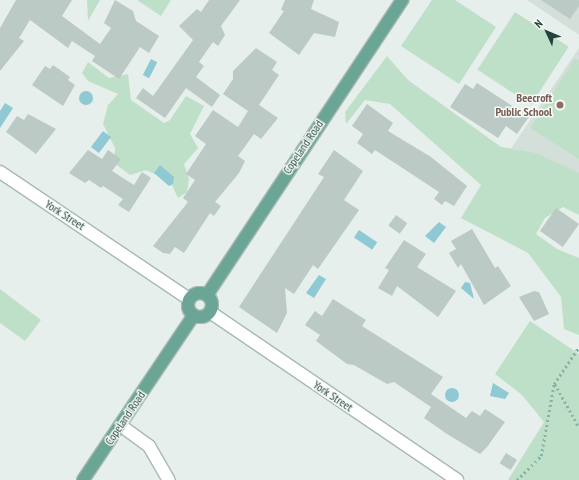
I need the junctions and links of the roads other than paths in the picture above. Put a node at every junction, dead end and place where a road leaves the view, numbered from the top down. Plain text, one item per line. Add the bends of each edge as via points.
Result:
1 (402, 0) edge
2 (0, 172) edge
3 (207, 295) junction
4 (189, 299) junction
5 (210, 312) junction
6 (193, 316) junction
7 (120, 425) junction
8 (83, 480) edge
9 (169, 480) edge
10 (457, 480) edge

1 - 3 main road, Copeland Road
2 - 4 street, York Street
3 - 4 main road via 197,293
3 - 5 main road via 212,303
4 - 6 main road via 188,308
5 - 6 main road via 201,318
5 - 10 street, York Street
6 - 7 main road, Copeland Road
7 - 8 main road, Copeland Road
7 - 9 street via 149,446

